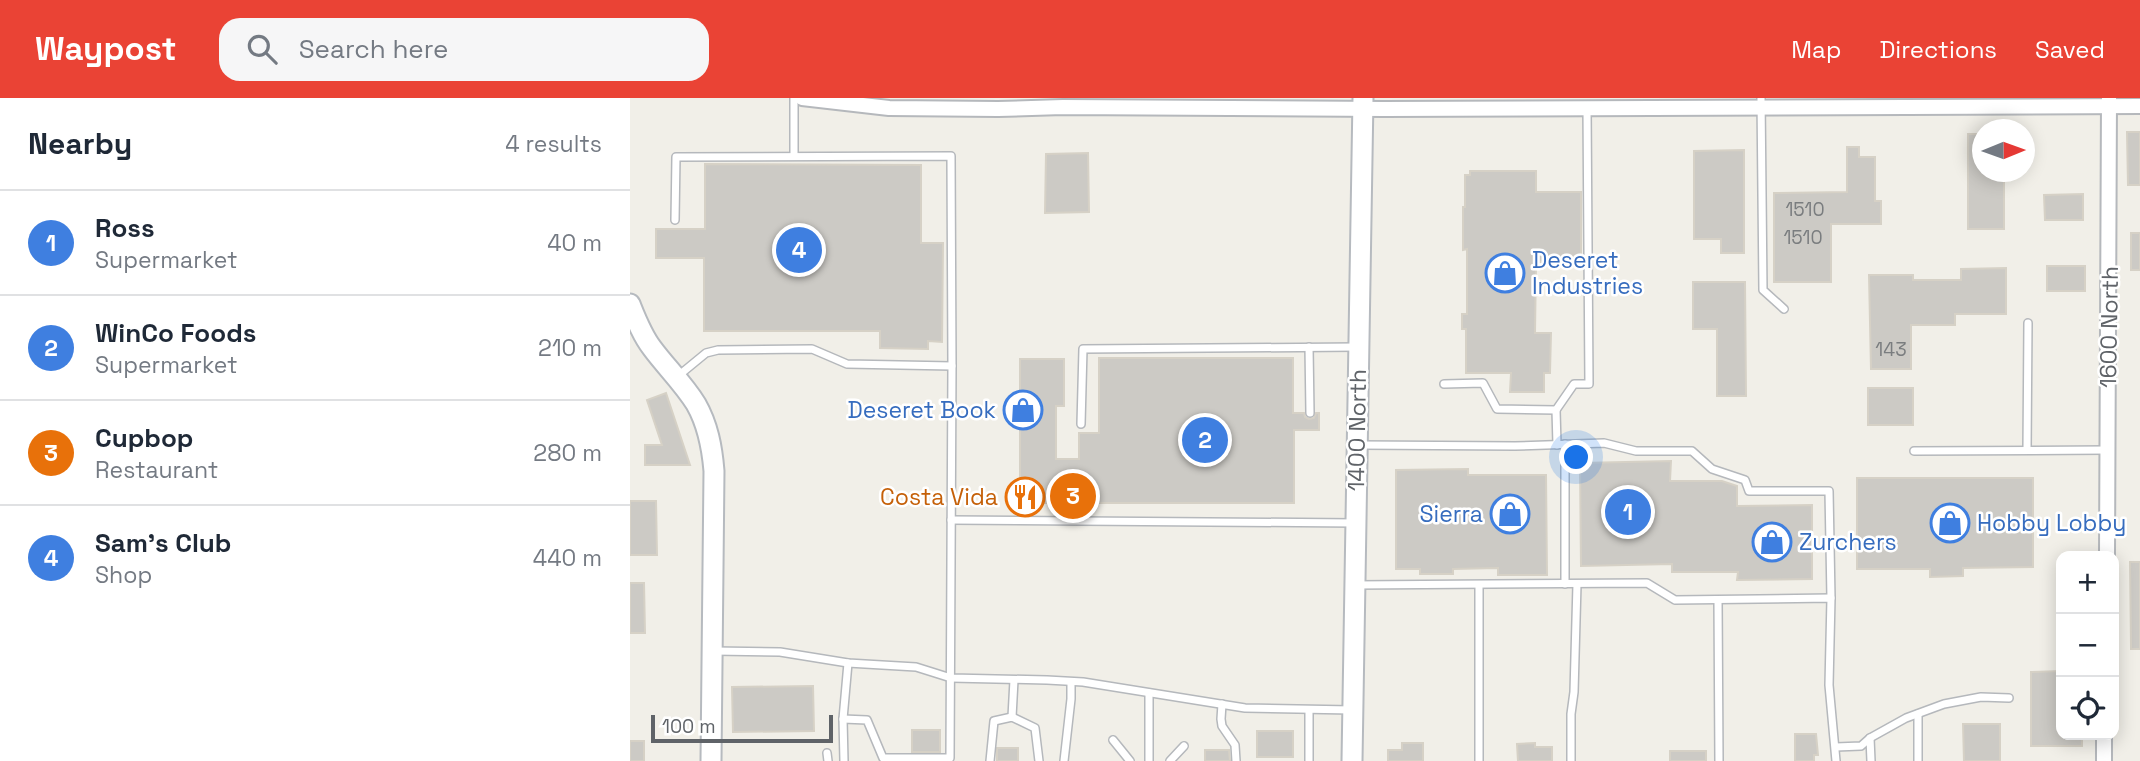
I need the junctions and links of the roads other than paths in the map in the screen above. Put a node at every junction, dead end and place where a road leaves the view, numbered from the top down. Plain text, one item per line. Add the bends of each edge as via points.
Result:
1 (794, 98) edge
2 (802, 98) edge
3 (1063, 102) edge
4 (1933, 102) edge
5 (2109, 102) edge
6 (910, 103) edge
7 (1203, 103) edge
8 (1363, 103) edge
9 (1760, 103) edge
10 (2140, 106) edge
11 (1587, 108) junction
12 (794, 156) junction
13 (676, 220) dead end
14 (630, 304) edge
15 (1784, 309) dead end
16 (2028, 323) dead end
17 (1310, 347) junction
18 (1359, 347) junction
19 (952, 366) junction
20 (677, 377) junction
21 (1444, 384) dead end
22 (1556, 410) junction
23 (1310, 413) dead end
24 (1081, 424) dead end
25 (1357, 445) junction
26 (1561, 445) junction
27 (2027, 450) junction
28 (2108, 450) junction
29 (1914, 451) dead end
30 (951, 520) junction
31 (1356, 523) junction
32 (2106, 551) edge
33 (1565, 584) junction
34 (1577, 584) junction
35 (1355, 585) junction
36 (1479, 585) junction
37 (1831, 598) junction
38 (1718, 600) junction
39 (713, 651) junction
40 (848, 663) junction
41 (951, 678) junction
42 (1014, 680) junction
43 (1071, 681) junction
44 (1149, 693) junction
45 (2009, 698) dead end
46 (1222, 704) junction
47 (1309, 710) junction
48 (1352, 710) junction
49 (1918, 714) junction
50 (1012, 717) junction
51 (843, 719) junction
52 (1870, 737) junction
53 (1113, 740) dead end
54 (2104, 740) edge
55 (1184, 747) dead end
56 (1836, 747) junction
57 (711, 761) edge
58 (844, 761) edge
59 (990, 761) edge
60 (1039, 761) edge
61 (1064, 761) edge
62 (1130, 761) edge
63 (1149, 761) edge
64 (1170, 761) edge
65 (1236, 761) edge
66 (1309, 761) edge
67 (1352, 761) edge
68 (1479, 761) edge
69 (1571, 761) edge
70 (1719, 761) edge
71 (1836, 761) edge
72 (1871, 761) edge
73 (1918, 761) edge
74 (2104, 761) edge

1 - 12 lane
2 - 6 street via 889,108
3 - 6 street via 998,109
3 - 7 street
4 - 5 street
4 - 9 street
5 - 10 street
5 - 28 street, 1600 North
7 - 8 street
8 - 11 street
8 - 18 main road, 1400 North
9 - 11 street
9 - 15 lane via 1763,290
11 - 22 lane via 1590,384 1574,384
12 - 13 lane via 676,157
12 - 19 lane via 951,156
14 - 20 main road via 651,346
16 - 27 lane
17 - 18 lane
17 - 23 lane
17 - 24 lane via 1083,349
18 - 25 main road, 1400 North
19 - 20 lane via 847,364 812,349 718,350 706,353
19 - 30 lane
20 - 39 main road via 697,405 710,439 715,471
21 - 22 lane via 1483,383 1497,409
22 - 26 lane
25 - 26 lane
25 - 31 main road, 1400 North
26 - 33 lane
26 - 37 lane via 1604,443 1636,451 1692,451 1712,469 1745,480 1749,491 1829,491
27 - 28 lane
27 - 29 lane
28 - 32 street, 1600 North
30 - 31 lane
30 - 41 lane
31 - 35 main road, 1400 North
33 - 34 lane
33 - 36 lane
34 - 38 lane via 1647,583 1675,600
34 - 69 lane
35 - 36 lane
35 - 48 main road, 1400 North
36 - 68 lane
37 - 38 lane
37 - 56 lane via 1829,685
38 - 70 lane
39 - 40 lane via 780,652
39 - 57 main road
40 - 41 lane via 916,667
40 - 51 lane
41 - 42 lane
41 - 51 lane via 950,758 884,758 867,720
42 - 43 lane
42 - 50 lane
43 - 44 lane
43 - 61 lane
44 - 46 lane
44 - 63 lane
45 - 49 lane via 1981,697
46 - 47 lane
46 - 65 lane via 1221,719 1235,746
47 - 48 lane
47 - 66 lane
48 - 67 main road, 1400 North
49 - 52 lane
49 - 73 lane
50 - 59 lane via 994,721
50 - 60 lane via 1035,728
51 - 58 lane
52 - 56 lane via 1861,746
52 - 72 lane
53 - 62 lane
54 - 74 street
55 - 64 lane
56 - 71 lane

